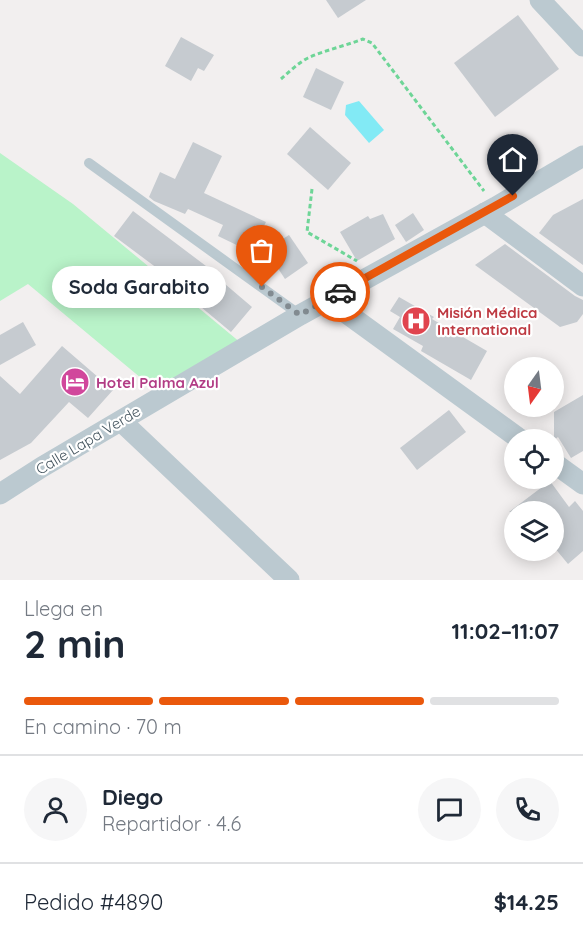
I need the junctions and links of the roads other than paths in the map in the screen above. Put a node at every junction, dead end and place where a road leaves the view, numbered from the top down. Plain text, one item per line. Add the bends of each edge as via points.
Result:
1 (540, 0) edge
2 (583, 46) edge
3 (583, 156) edge
4 (89, 163) dead end
5 (490, 210) junction
6 (583, 286) edge
7 (327, 299) junction
8 (300, 315) junction
9 (121, 421) junction
10 (506, 429) edge
11 (564, 470) edge
12 (583, 484) edge
13 (0, 494) edge
14 (289, 580) edge

1 - 2 street
3 - 5 street, Calle Lapa Verde
4 - 8 lane
5 - 6 street
5 - 7 street, Calle Lapa Verde
7 - 8 street, Calle Lapa Verde
7 - 10 street
8 - 9 street, Calle Lapa Verde
9 - 13 street, Calle Lapa Verde
9 - 14 street
11 - 12 street

